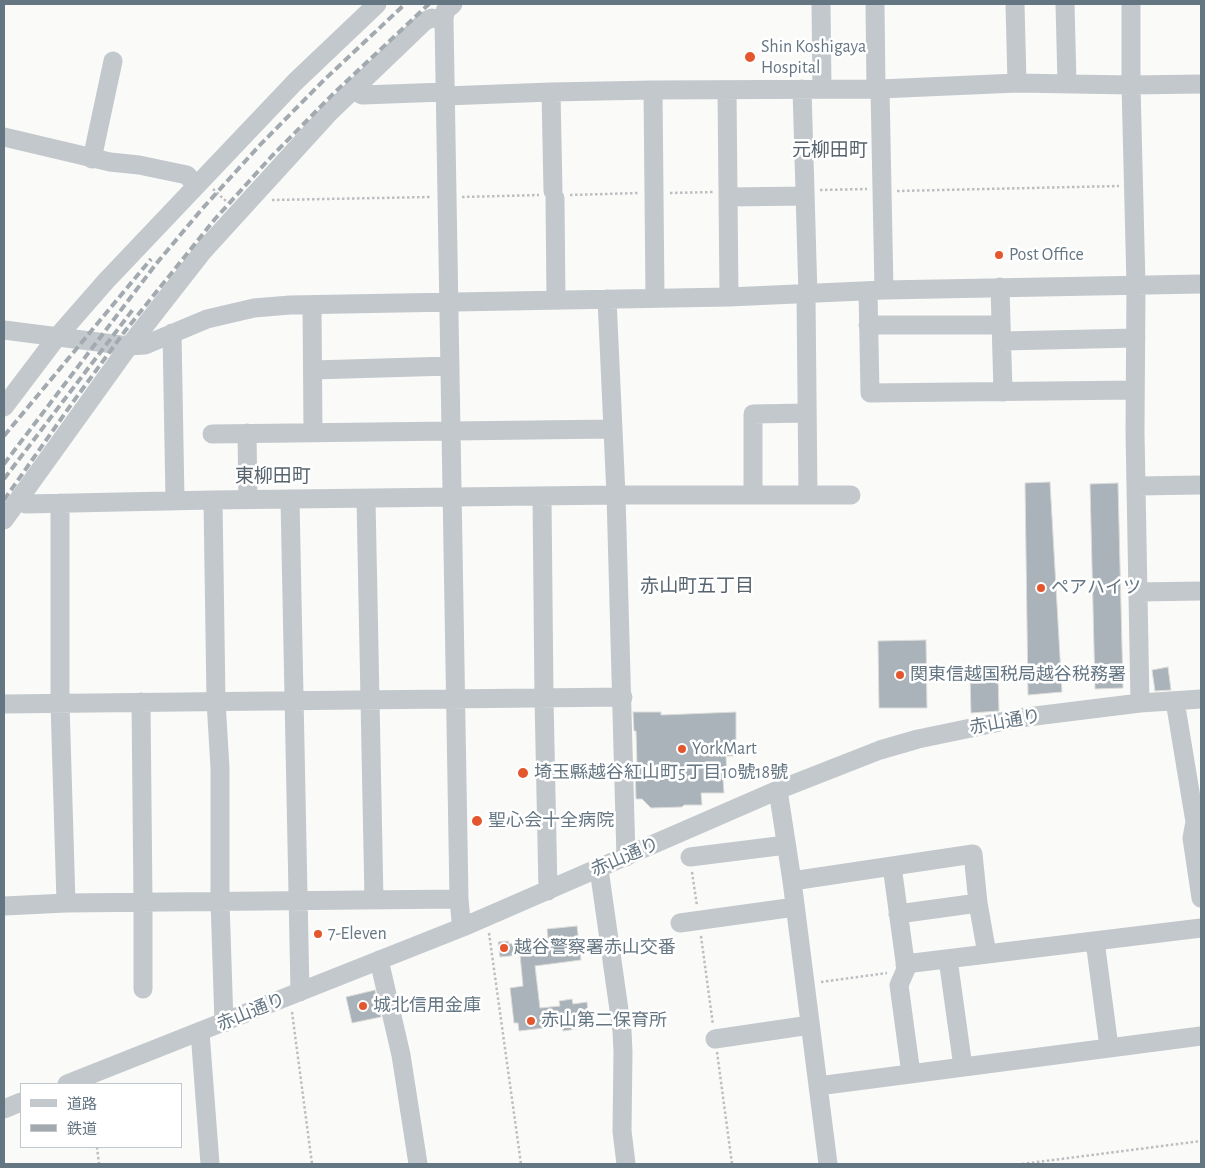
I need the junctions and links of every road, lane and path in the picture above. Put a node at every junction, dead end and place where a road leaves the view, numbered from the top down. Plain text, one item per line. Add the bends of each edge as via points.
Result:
1 (377, 4) edge
2 (821, 4) edge
3 (874, 4) edge
4 (1015, 4) edge
5 (1065, 4) edge
6 (1131, 4) edge
7 (448, 12) edge
8 (113, 61) dead end
9 (1017, 83) junction
10 (1067, 83) junction
11 (1201, 84) edge
12 (1131, 85) junction
13 (802, 89) junction
14 (822, 89) junction
15 (878, 89) junction
16 (353, 90) junction
17 (653, 90) junction
18 (727, 90) junction
19 (551, 92) junction
20 (445, 94) junction
21 (4, 137) edge
22 (92, 158) junction
23 (200, 183) junction
24 (1133, 186) junction
25 (881, 190) junction
26 (654, 193) junction
27 (805, 193) junction
28 (728, 194) junction
29 (554, 195) junction
30 (442, 197) junction
31 (243, 206) junction
32 (1201, 284) edge
33 (1136, 285) junction
34 (1000, 287) junction
35 (876, 290) junction
36 (807, 295) junction
37 (729, 297) junction
38 (655, 298) junction
39 (608, 299) junction
40 (556, 300) junction
41 (450, 303) junction
42 (312, 305) junction
43 (868, 326) junction
44 (4, 330) edge
45 (172, 333) junction
46 (1002, 333) junction
47 (57, 338) junction
48 (1136, 338) junction
49 (129, 346) junction
50 (450, 366) junction
51 (313, 370) junction
52 (1136, 390) junction
53 (1003, 392) junction
54 (4, 407) edge
55 (807, 413) junction
56 (613, 429) junction
57 (450, 431) junction
58 (314, 432) junction
59 (247, 433) junction
60 (212, 434) dead end
61 (1201, 485) edge
62 (1137, 486) junction
63 (753, 494) junction
64 (616, 495) junction
65 (808, 495) junction
66 (851, 495) dead end
67 (20, 497) junction
68 (542, 497) junction
69 (452, 498) junction
70 (248, 499) junction
71 (290, 499) junction
72 (366, 499) junction
73 (175, 500) junction
74 (213, 500) junction
75 (60, 503) junction
76 (4, 520) edge
77 (1201, 591) edge
78 (1138, 592) junction
79 (623, 697) junction
80 (456, 698) junction
81 (544, 698) junction
82 (1201, 699) edge
83 (293, 700) junction
84 (371, 700) junction
85 (216, 701) junction
86 (1175, 701) junction
87 (140, 702) junction
88 (60, 703) junction
89 (1140, 703) junction
90 (4, 704) edge
91 (778, 790) junction
92 (1198, 822) edge
93 (786, 846) junction
94 (626, 857) junction
95 (690, 857) joint
96 (892, 866) junction
97 (599, 869) junction
98 (792, 880) junction
99 (548, 891) junction
100 (1201, 898) edge
101 (459, 899) junction
102 (298, 900) junction
103 (374, 900) junction
104 (220, 901) junction
105 (144, 902) junction
106 (66, 903) junction
107 (978, 903) junction
108 (4, 906) edge
109 (795, 907) junction
110 (898, 914) junction
111 (699, 920) junction
112 (680, 923) dead end
113 (463, 927) junction
114 (1201, 928) edge
115 (488, 929) dead end
116 (1095, 941) junction
117 (987, 954) junction
118 (948, 959) junction
119 (380, 960) junction
120 (905, 967) junction
121 (804, 984) junction
122 (143, 989) dead end
123 (295, 994) junction
124 (224, 1023) junction
125 (810, 1025) junction
126 (200, 1032) junction
127 (1201, 1036) edge
128 (715, 1038) junction
129 (1109, 1047) junction
130 (962, 1067) junction
131 (911, 1074) junction
132 (70, 1083) edge
133 (818, 1086) junction
134 (20, 1102) edge
135 (4, 1109) edge
136 (1201, 1141) edge
137 (97, 1148) edge
138 (99, 1164) edge
139 (210, 1164) edge
140 (312, 1164) edge
141 (418, 1164) edge
142 (521, 1164) edge
143 (626, 1164) edge
144 (732, 1164) edge
145 (828, 1164) edge
146 (1022, 1164) edge

1 - 23 street via 294,82
2 - 14 street
3 - 15 street
4 - 9 street
5 - 10 street
6 - 12 street
7 - 16 street via 425,21
7 - 20 street
8 - 22 street
9 - 10 street
9 - 15 street
10 - 12 street
11 - 12 street
12 - 24 street
13 - 14 street
13 - 18 street
13 - 27 street
14 - 15 street
15 - 25 street
16 - 20 street via 362,95
16 - 31 street
17 - 18 street
17 - 19 street
17 - 26 street
18 - 28 street
19 - 20 street
19 - 29 street
20 - 30 street
21 - 22 street
22 - 23 street via 187,176
23 - 31 path
23 - 47 street via 106,281
24 - 25 path
24 - 33 street
25 - 27 path
25 - 35 street
26 - 28 path
26 - 29 path
26 - 38 street
27 - 28 street
27 - 36 street
28 - 37 street
29 - 30 path
29 - 40 street
30 - 31 path
30 - 41 street
31 - 49 street
32 - 33 street
33 - 34 street
33 - 48 street
34 - 35 street
34 - 46 street
35 - 36 street
35 - 43 street
36 - 37 street
36 - 55 street
37 - 38 street
38 - 39 street
39 - 40 street
39 - 56 street
40 - 41 street
41 - 42 street
41 - 50 street
42 - 45 street via 254,308 207,319
42 - 51 street
43 - 46 street
43 - 53 street via 870,393
44 - 47 street
45 - 49 street via 145,345
45 - 73 street
46 - 48 street
46 - 53 street
47 - 49 street
47 - 54 street
48 - 52 street
49 - 67 street
50 - 51 street
50 - 57 street
51 - 58 street
52 - 53 street
52 - 62 street
55 - 63 street via 753,414
55 - 65 street
56 - 57 street
56 - 64 street
57 - 58 street
57 - 69 street
58 - 59 street
59 - 60 street
59 - 70 street
61 - 62 street
62 - 78 street
63 - 64 street
63 - 65 street
64 - 68 street
64 - 79 street
65 - 66 street
67 - 75 street via 26,504
67 - 76 street
68 - 69 street
68 - 81 street
69 - 72 street
69 - 80 street
70 - 71 street
70 - 74 street
71 - 72 street
71 - 83 street
72 - 84 street
73 - 74 street
73 - 75 street
74 - 85 street
75 - 88 street
77 - 78 street
78 - 89 street
79 - 81 street
79 - 94 street
80 - 81 street
80 - 84 street
80 - 101 street
81 - 99 street
82 - 86 street, 赤山通り
83 - 84 street
83 - 85 street
83 - 102 street
84 - 103 street
85 - 87 street
85 - 104 street via 220,768
86 - 89 street, 赤山通り
86 - 92 street
87 - 88 street
87 - 105 street
88 - 90 street
88 - 106 street
89 - 91 street, 赤山通り via 1019,718 918,739 880,750
91 - 93 street
91 - 94 street, 赤山通り
92 - 100 street via 1192,838
93 - 95 street
93 - 98 street
94 - 97 street, 赤山通り
95 - 111 path
96 - 98 street
96 - 107 street via 972,854
96 - 110 street
97 - 99 street, 赤山通り
97 - 143 street via 622,1031 622,1131
98 - 109 street
99 - 113 street, 赤山通り
101 - 103 street
101 - 113 street
102 - 103 street
102 - 104 street
102 - 123 street
104 - 105 street
104 - 124 street
105 - 106 street
105 - 122 street
106 - 108 street
107 - 110 street
107 - 117 street
109 - 111 street
109 - 121 street
110 - 120 street
111 - 112 street
111 - 128 path
113 - 119 street, 赤山通り
114 - 116 street
115 - 142 path
116 - 117 street
116 - 129 street
117 - 118 street
118 - 120 street
118 - 130 street
119 - 123 street, 赤山通り
119 - 141 street via 401,1056
120 - 121 path
120 - 131 street via 899,985
121 - 125 street
123 - 124 street, 赤山通り
123 - 140 path
124 - 126 street, 赤山通り
125 - 128 street
125 - 133 street
126 - 132 street, 赤山通り
126 - 139 street
127 - 129 street
128 - 144 path
129 - 130 street
130 - 131 street
131 - 133 street
133 - 145 street
134 - 135 street
136 - 146 path
137 - 138 path

